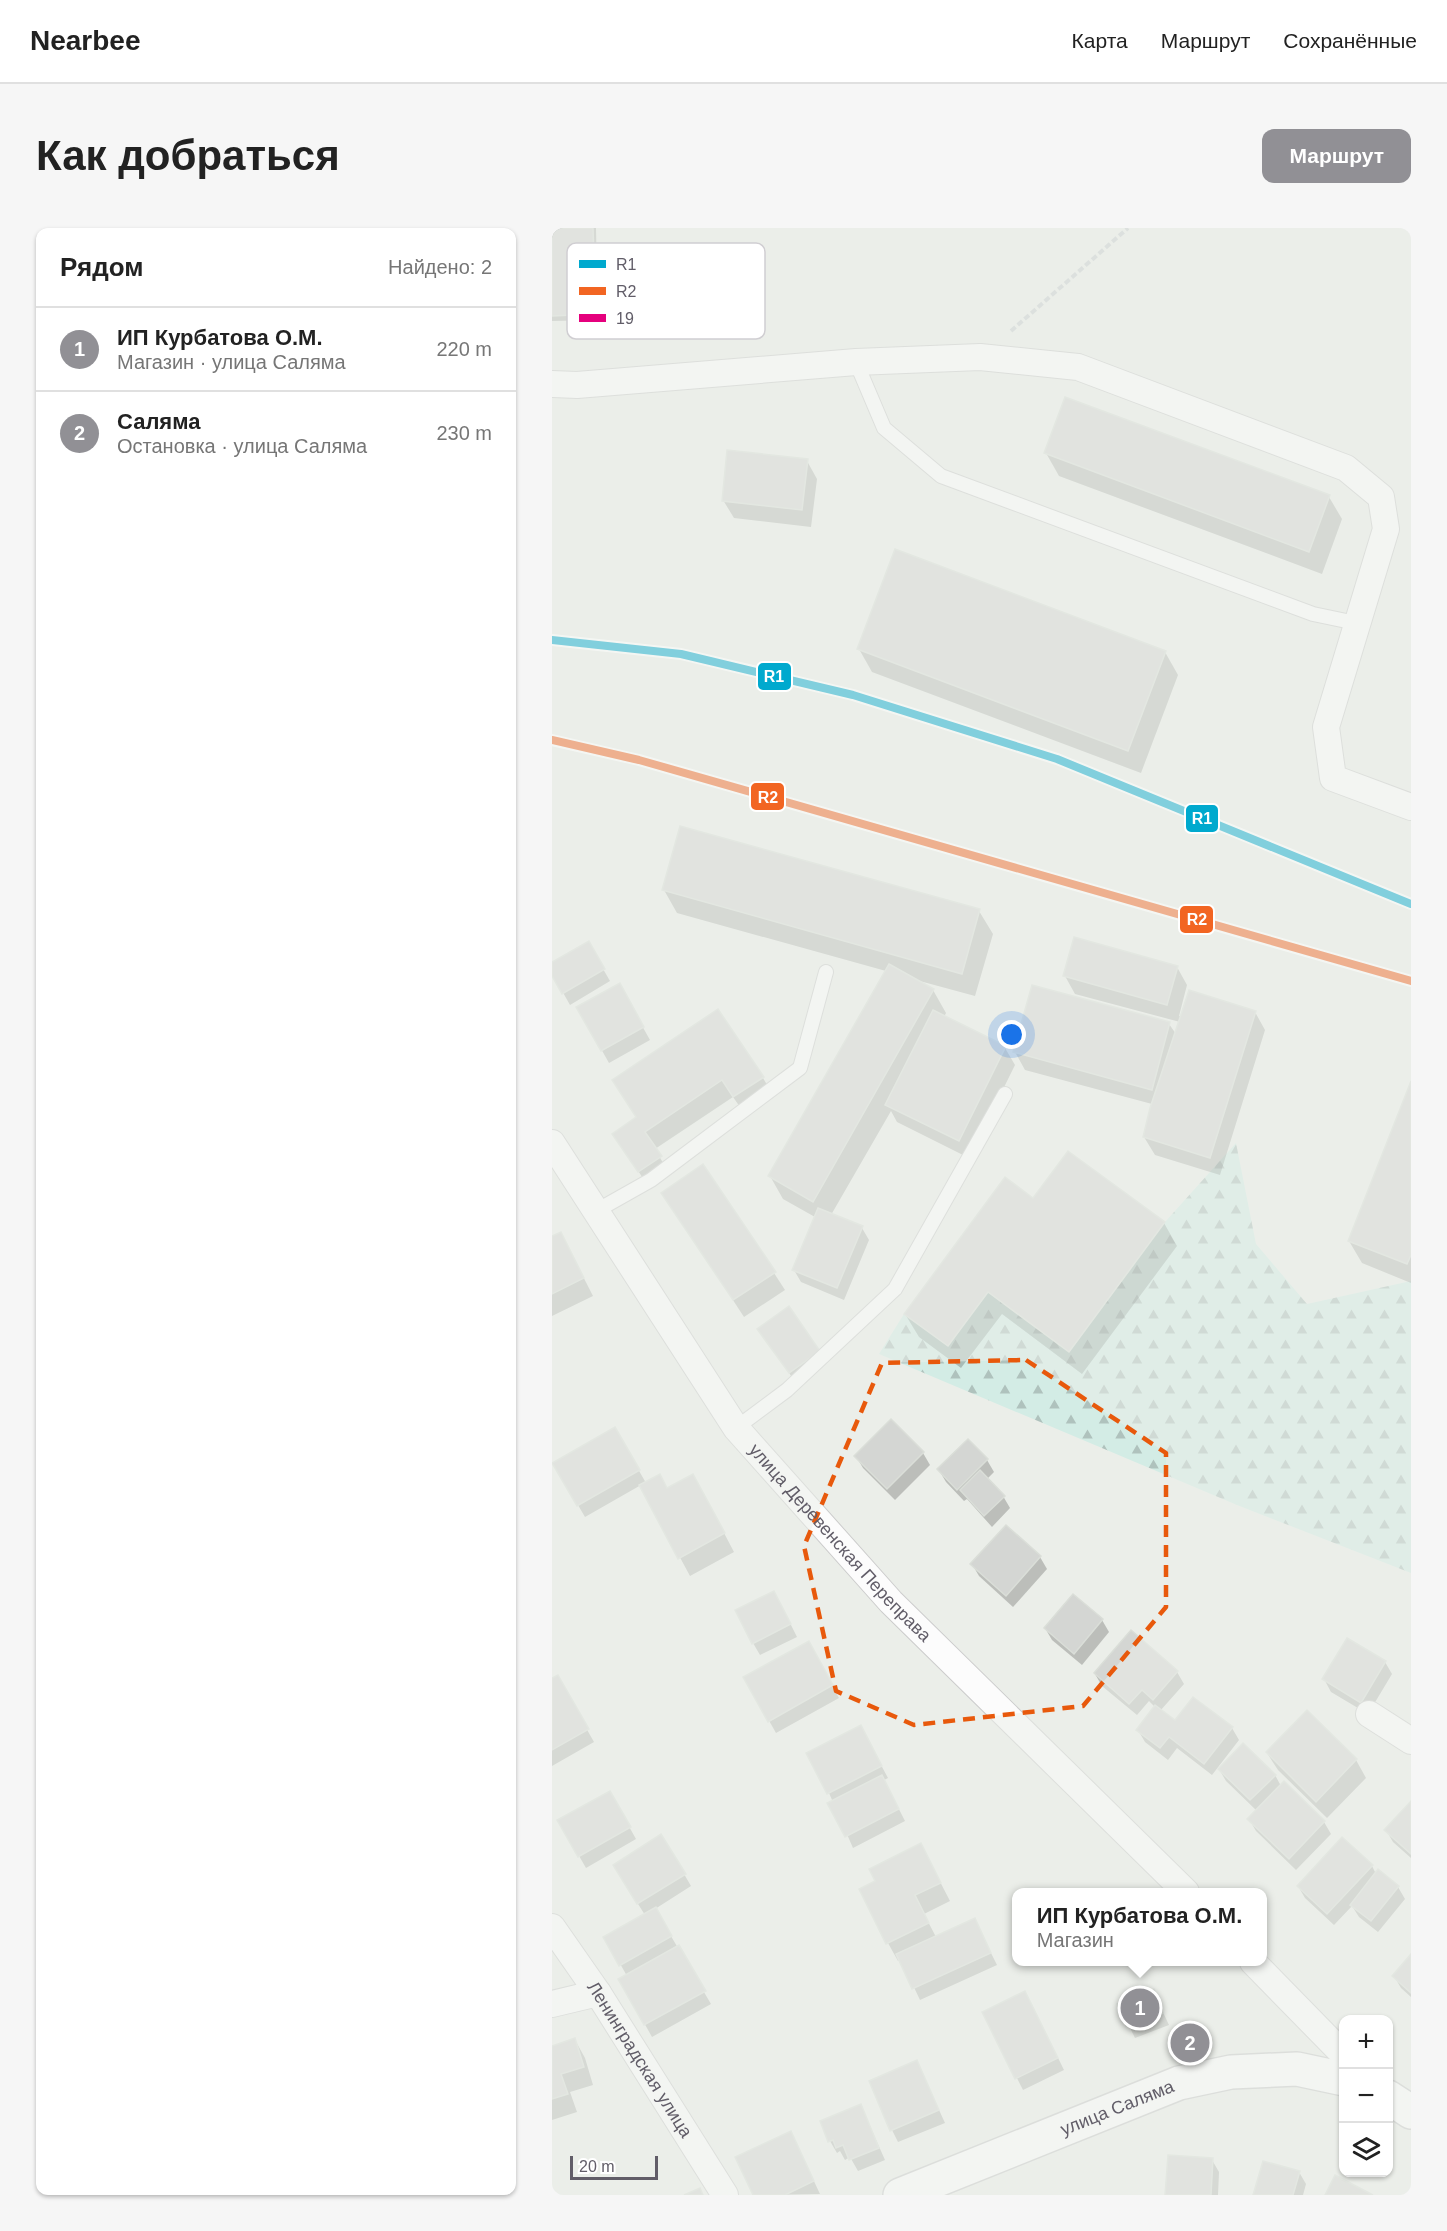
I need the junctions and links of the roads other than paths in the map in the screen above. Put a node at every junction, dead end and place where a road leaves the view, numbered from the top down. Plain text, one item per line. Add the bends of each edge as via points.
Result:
1 (856, 362) junction
2 (552, 384) edge
3 (1356, 624) junction
4 (1411, 807) edge
5 (826, 972) dead end
6 (1005, 1094) dead end
7 (552, 1143) edge
8 (596, 1211) junction
9 (736, 1428) junction
10 (1369, 1714) dead end
11 (1411, 1741) edge
12 (1181, 1888) edge
13 (552, 1927) edge
14 (1257, 1966) edge
15 (598, 1994) junction
16 (552, 2004) edge
17 (1339, 2050) edge
18 (1339, 2078) edge
19 (1393, 2100) edge
20 (1411, 2112) edge
21 (725, 2195) edge
22 (900, 2195) edge

1 - 2 street
1 - 3 lane via 884,428 941,476 1313,614
1 - 3 street via 980,357 1078,367 1346,468 1381,497 1386,529
3 - 4 street via 1326,727 1332,778
5 - 8 lane via 800,1068 651,1180
6 - 9 lane via 895,1289 787,1390
7 - 8 street, улица Деревенская Переправа
8 - 9 street, улица Деревенская Переправа
9 - 12 street, улица Деревенская Переправа via 891,1602
10 - 11 street
13 - 15 street, Ленинградская улица
14 - 17 street
15 - 16 street
15 - 21 street, Ленинградская улица
18 - 22 street, улица Саляма via 1297,2069 1231,2072 1179,2083
19 - 20 street

